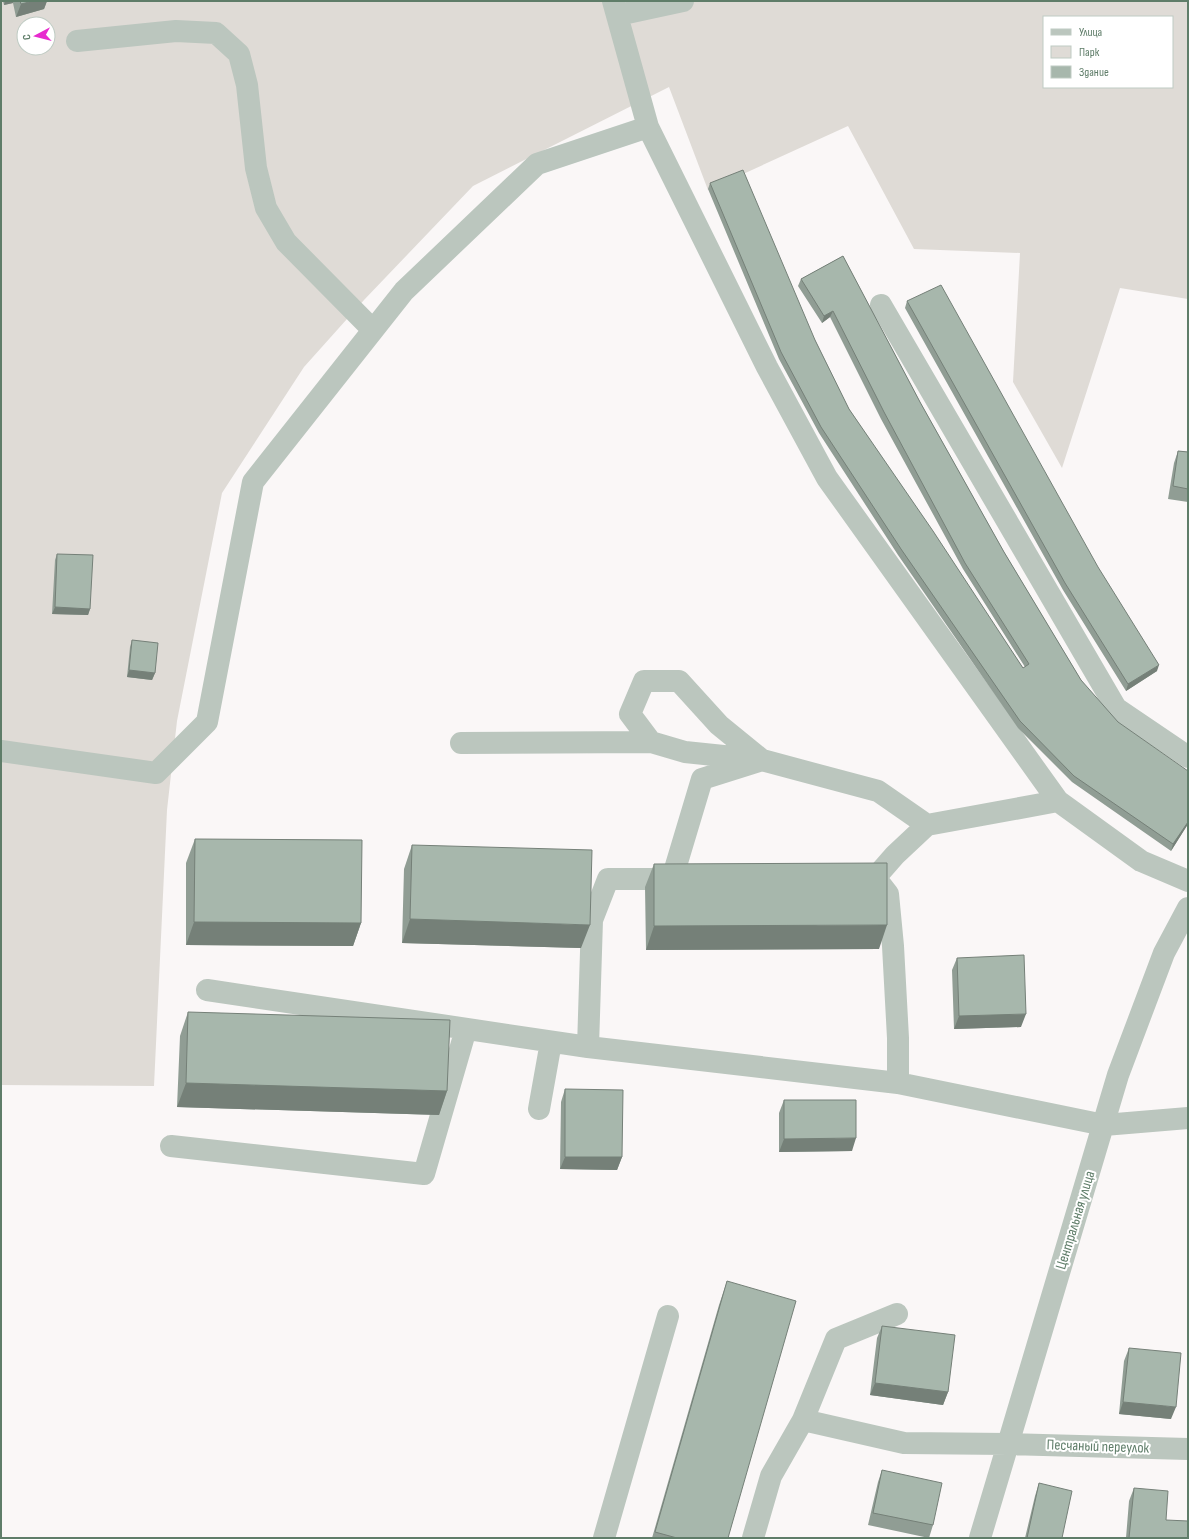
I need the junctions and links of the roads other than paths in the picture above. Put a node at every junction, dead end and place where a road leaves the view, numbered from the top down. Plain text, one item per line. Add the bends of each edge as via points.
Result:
1 (683, 1) edge
2 (616, 8) edge
3 (77, 41) dead end
4 (648, 127) junction
5 (881, 306) dead end
6 (373, 330) junction
7 (651, 742) junction
8 (461, 743) dead end
9 (1, 751) edge
10 (1188, 757) edge
11 (762, 760) junction
12 (1058, 801) junction
13 (927, 825) junction
14 (847, 875) edge
15 (672, 879) junction
16 (696, 879) edge
17 (874, 879) junction
18 (1188, 881) edge
19 (1188, 908) edge
20 (207, 990) dead end
21 (466, 1029) junction
22 (551, 1042) junction
23 (588, 1047) junction
24 (898, 1083) junction
25 (539, 1109) dead end
26 (1188, 1118) edge
27 (1104, 1125) junction
28 (171, 1146) dead end
29 (897, 1314) dead end
30 (668, 1316) dead end
31 (803, 1420) junction
32 (1008, 1444) junction
33 (1188, 1449) edge
34 (604, 1538) edge
35 (753, 1538) edge
36 (980, 1538) edge

1 - 2 street
2 - 4 street
3 - 6 street via 176,32 216,33 239,54 247,85 256,168 266,208 286,242
4 - 6 street via 537,164 404,291
4 - 12 street via 767,367 827,478
5 - 10 street via 1116,708
6 - 9 street via 254,482 206,722 156,773
7 - 8 street
7 - 11 street via 685,752
7 - 11 street via 630,714 644,681 679,681 719,725
11 - 13 street via 878,790
11 - 15 street via 702,779
12 - 13 street
12 - 18 street via 1141,861
13 - 17 street
14 - 17 street via 863,875
15 - 16 street
15 - 23 street via 608,879 592,920
17 - 24 street via 888,894 897,1015
19 - 27 street, Центральная улица via 1164,953 1118,1075
20 - 21 street
21 - 22 street
21 - 28 street via 424,1174
22 - 23 street
22 - 25 street
23 - 24 street
24 - 27 street
26 - 27 street
27 - 32 street, Центральная улица
29 - 31 street via 836,1339
30 - 34 street
31 - 32 street, Песчаный переулок via 904,1443
31 - 35 street via 771,1476
32 - 33 street, Песчаный переулок
32 - 36 street, Центральная улица

